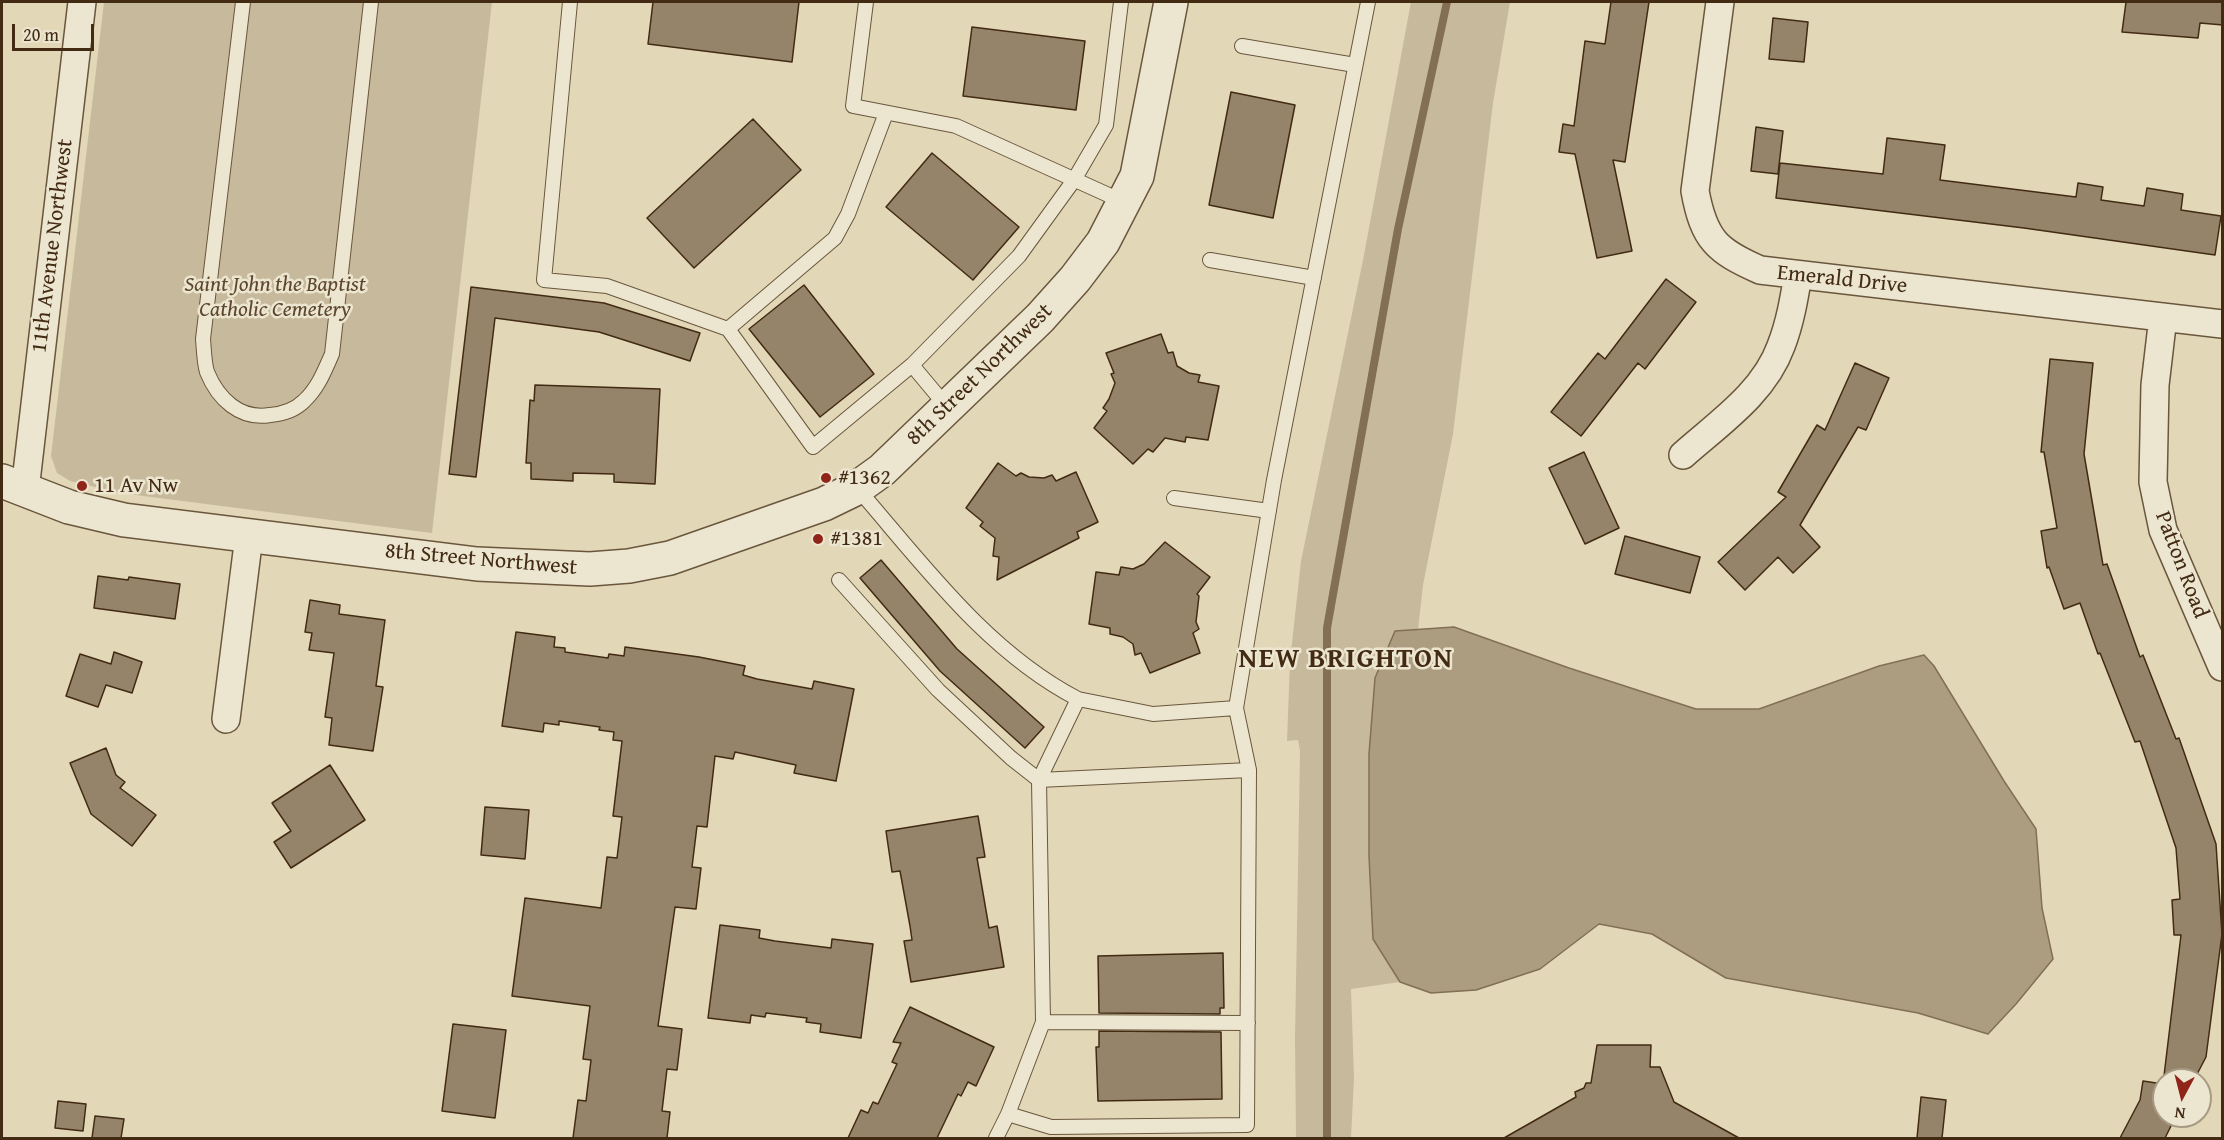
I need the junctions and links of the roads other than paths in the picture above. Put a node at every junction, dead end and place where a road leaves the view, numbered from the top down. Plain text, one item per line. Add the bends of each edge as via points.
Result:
1 (82, 2) edge
2 (243, 2) edge
3 (371, 2) edge
4 (570, 2) edge
5 (866, 2) edge
6 (1121, 2) edge
7 (1171, 2) edge
8 (1368, 2) edge
9 (1720, 2) edge
10 (1242, 46) dead end
11 (1355, 65) junction
12 (886, 113) junction
13 (1074, 180) junction
14 (1124, 202) junction
15 (1210, 260) dead end
16 (1798, 274) junction
17 (1314, 278) junction
18 (2163, 317) junction
19 (2223, 324) edge
20 (728, 329) junction
21 (912, 366) junction
22 (947, 407) junction
23 (1683, 455) dead end
24 (13, 486) edge
25 (857, 488) junction
26 (1174, 498) dead end
27 (1269, 511) junction
28 (249, 536) junction
29 (839, 580) dead end
30 (2223, 667) edge
31 (1078, 699) junction
32 (1236, 708) junction
33 (226, 719) dead end
34 (1249, 770) junction
35 (1039, 780) junction
36 (1043, 1022) junction
37 (1248, 1023) junction
38 (1008, 1114) junction
39 (996, 1138) edge

1 - 24 street, 11th Avenue Northwest
2 - 3 lane via 203,339 207,370 220,395 243,413 263,416 284,413 302,403 320,382 332,354
4 - 20 lane via 544,280 607,286
5 - 12 lane via 853,106
6 - 13 lane via 1106,125
7 - 14 street, 8th Street Northwest via 1137,176
8 - 11 lane
9 - 16 street, Emerald Drive via 1695,191 1699,213 1706,231 1720,249 1760,270
10 - 11 lane
11 - 17 lane
12 - 13 lane via 956,126
12 - 20 lane via 836,238
13 - 14 lane
13 - 21 lane via 1019,256
14 - 22 street, 8th Street Northwest via 1103,242 1075,279
15 - 17 lane
16 - 18 street, Emerald Drive
16 - 23 street via 1781,348 1764,378 1741,405
17 - 27 lane
18 - 19 street, Emerald Drive
18 - 30 street, Patton Road via 2155,385 2152,482 2163,530
20 - 21 lane via 813,447
21 - 22 lane
22 - 25 street, 8th Street Northwest via 882,470
24 - 28 street, 8th Street Northwest via 69,507 124,520
25 - 28 street, 8th Street Northwest via 824,504 692,551 629,566 590,569 477,564
25 - 31 lane via 978,626 1050,685
26 - 27 lane
27 - 32 lane
28 - 33 street
29 - 35 lane via 938,690
31 - 32 lane via 1153,714
31 - 35 lane
32 - 34 lane
34 - 35 lane
34 - 37 lane
35 - 36 lane
36 - 37 lane
36 - 38 lane
37 - 38 lane via 1247,1125 1051,1127
38 - 39 lane

